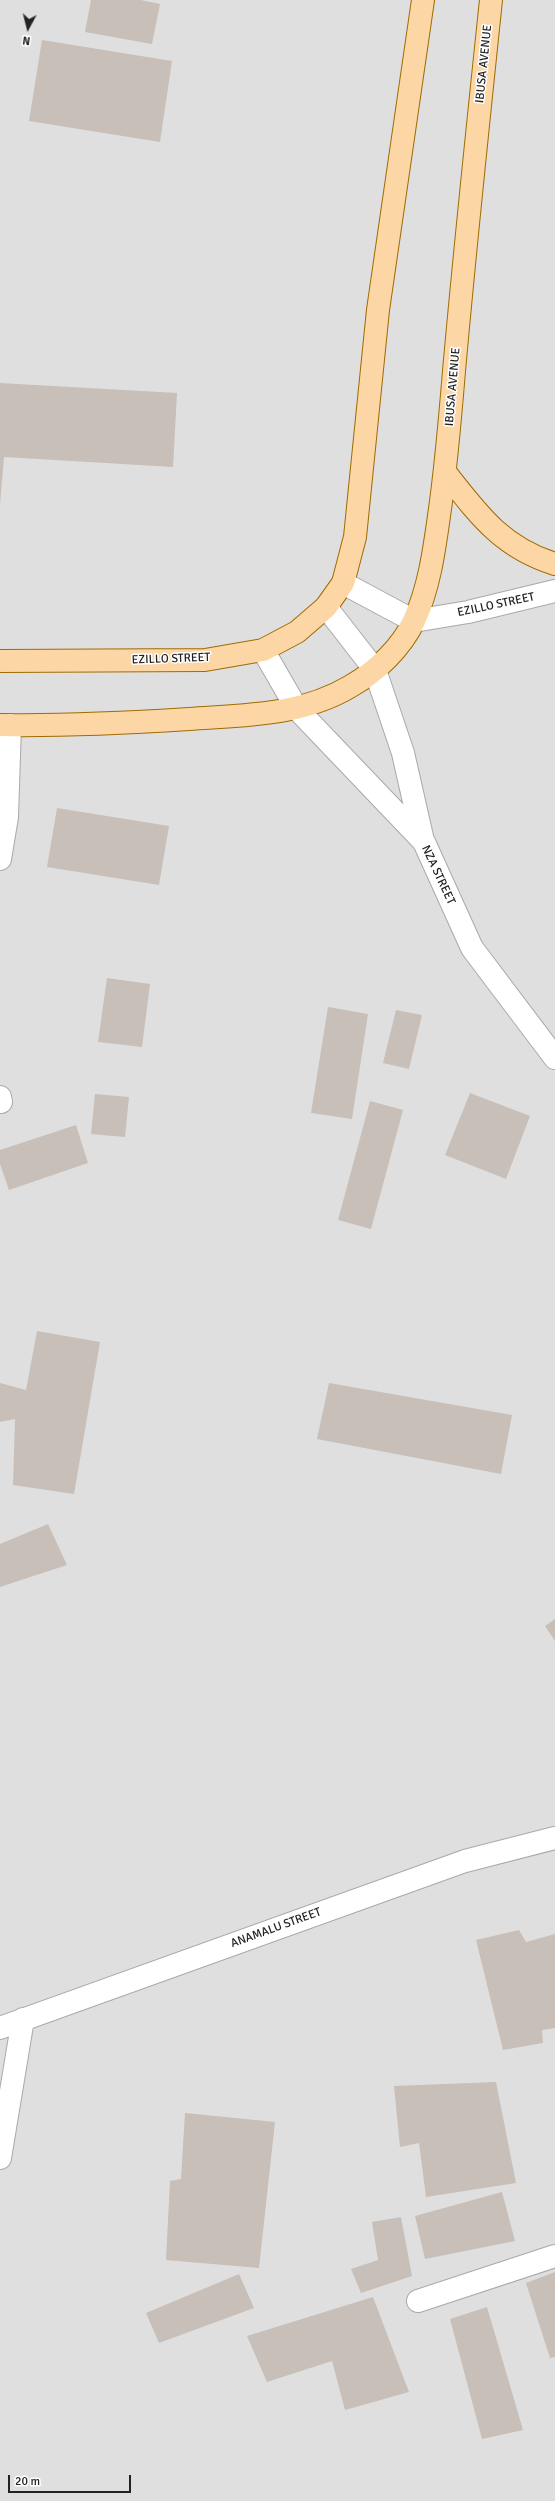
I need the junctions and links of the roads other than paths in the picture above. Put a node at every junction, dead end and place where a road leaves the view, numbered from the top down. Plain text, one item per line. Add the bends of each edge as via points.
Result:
1 (423, 0) edge
2 (491, 0) edge
3 (445, 472) junction
4 (555, 564) edge
5 (343, 583) junction
6 (555, 591) edge
7 (326, 607) junction
8 (414, 622) junction
9 (263, 650) junction
10 (0, 661) edge
11 (375, 670) junction
12 (298, 709) junction
13 (5, 725) edge
14 (424, 842) junction
15 (0, 859) edge
16 (555, 1058) edge
17 (555, 1838) edge
18 (23, 2019) junction
19 (0, 2028) edge
20 (0, 2158) edge
21 (555, 2256) edge
22 (418, 2301) dead end

1 - 5 main road via 378,310 355,537
2 - 3 main road, IBUSA AVENUE
3 - 4 main road via 492,530 511,543
3 - 8 main road, IBUSA AVENUE via 432,570
5 - 7 main road
5 - 8 street
6 - 8 street, EZILLO STREET
7 - 9 main road, EZILLO STREET via 297,632
7 - 11 street
8 - 11 main road, IBUSA AVENUE via 398,647
9 - 10 main road, EZILLO STREET via 205,660
9 - 12 street, NZA STREET
11 - 12 main road, IBUSA AVENUE via 325,700
11 - 14 street via 403,753
12 - 13 main road via 267,714 121,724
12 - 14 street, NZA STREET
13 - 15 street via 7,817
14 - 16 street, NZA STREET via 472,948
17 - 18 street, ANAMALU STREET via 465,1861
18 - 19 street, ANAMALU STREET
18 - 20 street
21 - 22 street

